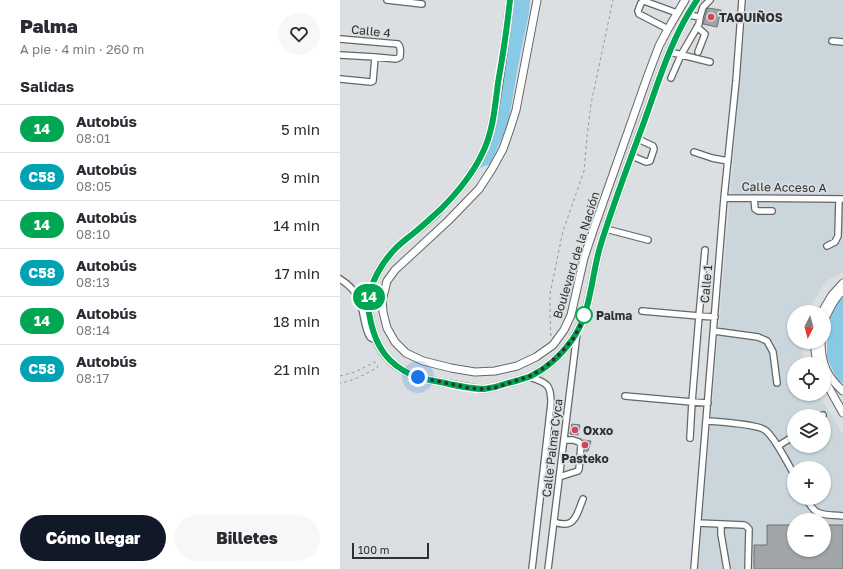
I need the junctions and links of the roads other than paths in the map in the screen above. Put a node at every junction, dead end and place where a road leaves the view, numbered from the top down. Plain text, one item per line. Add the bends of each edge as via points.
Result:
1 (387, 0) edge
2 (510, 0) edge
3 (538, 0) edge
4 (685, 0) edge
5 (697, 0) edge
6 (710, 0) edge
7 (742, 0) edge
8 (422, 4) dead end
9 (677, 14) junction
10 (688, 15) junction
11 (700, 17) junction
12 (697, 27) junction
13 (668, 29) junction
14 (340, 39) edge
15 (832, 41) dead end
16 (843, 42) edge
17 (670, 52) junction
18 (698, 52) dead end
19 (340, 55) edge
20 (681, 55) junction
21 (376, 57) junction
22 (710, 62) dead end
23 (671, 78) dead end
24 (340, 79) edge
25 (638, 139) junction
26 (621, 152) junction
27 (694, 152) dead end
28 (632, 156) junction
29 (728, 160) junction
30 (724, 198) junction
31 (754, 198) junction
32 (841, 199) edge
33 (772, 211) dead end
34 (606, 229) junction
35 (648, 240) dead end
36 (827, 246) dead end
37 (705, 250) dead end
38 (340, 279) edge
39 (843, 283) edge
40 (843, 290) edge
41 (826, 305) edge
42 (831, 306) edge
43 (642, 312) dead end
44 (699, 316) junction
45 (715, 317) junction
46 (578, 330) junction
47 (714, 331) junction
48 (376, 339) junction
49 (821, 349) edge
50 (530, 376) junction
51 (777, 383) dead end
52 (831, 391) edge
53 (843, 391) edge
54 (625, 396) dead end
55 (692, 402) junction
56 (708, 403) junction
57 (843, 412) edge
58 (707, 421) junction
59 (690, 438) dead end
60 (564, 440) junction
61 (787, 440) edge
62 (778, 446) junction
63 (787, 462) edge
64 (559, 477) junction
65 (583, 499) dead end
66 (810, 505) edge
67 (843, 516) edge
68 (554, 522) junction
69 (698, 523) junction
70 (721, 524) junction
71 (532, 569) edge
72 (548, 569) edge
73 (694, 569) edge
74 (727, 569) edge
75 (748, 569) edge

1 - 8 street
2 - 48 main road, Boulevard de la Nación via 494,115 482,154 455,194 421,228 395,249 384,263 369,296 368,306
3 - 26 main road, Boulevard de la Nación via 516,110 503,149 479,189 395,270 388,281 382,301 383,312 387,328 395,342 406,353 423,361 475,372 517,366 553,345 571,315 592,231
4 - 9 main road, Boulevard de la Nación
5 - 10 main road, Boulevard de la Nación
6 - 11 street via 703,7
7 - 29 street, Calle 1
9 - 13 main road, Boulevard de la Nación
9 - 13 street via 641,2 639,14
10 - 11 street
10 - 17 main road, Boulevard de la Nación
11 - 12 street
12 - 18 street via 705,34
12 - 20 street
13 - 26 main road, Boulevard de la Nación via 659,46
14 - 21 street, Calle 4 via 400,46 398,59
15 - 16 street
17 - 20 street
17 - 25 main road, Boulevard de la Nación
19 - 21 street, Calle 4
20 - 22 street
20 - 23 street
21 - 24 street via 374,81
25 - 28 main road, Boulevard de la Nación
25 - 28 street via 653,146 650,161 646,162
26 - 28 main road
27 - 29 street
28 - 34 main road, Boulevard de la Nación
29 - 30 street, Calle 1
30 - 31 street, Calle Acceso A
30 - 45 street, Calle 1
31 - 32 street, Calle Acceso A
31 - 33 street via 755,209
32 - 36 street via 838,236 835,242
34 - 35 street
34 - 46 main road, Boulevard de la Nación via 590,296
37 - 44 street
38 - 48 street via 356,294 370,336
39 - 41 main road
40 - 42 main road
43 - 44 street
44 - 45 street
44 - 55 street
45 - 47 street, Calle 1
46 - 50 main road, Boulevard de la Nación via 560,354
46 - 60 street, Calle Palma Cyca
47 - 51 street via 758,337 767,341 774,352
47 - 56 street, Calle 1
48 - 50 main road, Boulevard de la Nación via 389,360 401,370 418,377 483,389
49 - 53 main road via 829,376
50 - 71 street, Calle Palma Cyca via 544,382 551,393
52 - 57 main road
54 - 55 street
55 - 56 street
55 - 59 street
56 - 58 street, Calle 1
58 - 62 street via 764,429
58 - 69 street, Calle 1
60 - 64 street, Calle Palma Cyca
60 - 64 street via 573,440 581,445 579,469
61 - 62 street
62 - 63 street
64 - 68 street, Calle Palma Cyca
65 - 68 street via 576,518 571,522
66 - 67 street via 815,512
68 - 72 street, Calle Palma Cyca
69 - 70 street
69 - 73 street, Calle 1
70 - 74 street
70 - 75 street via 744,524 749,529

